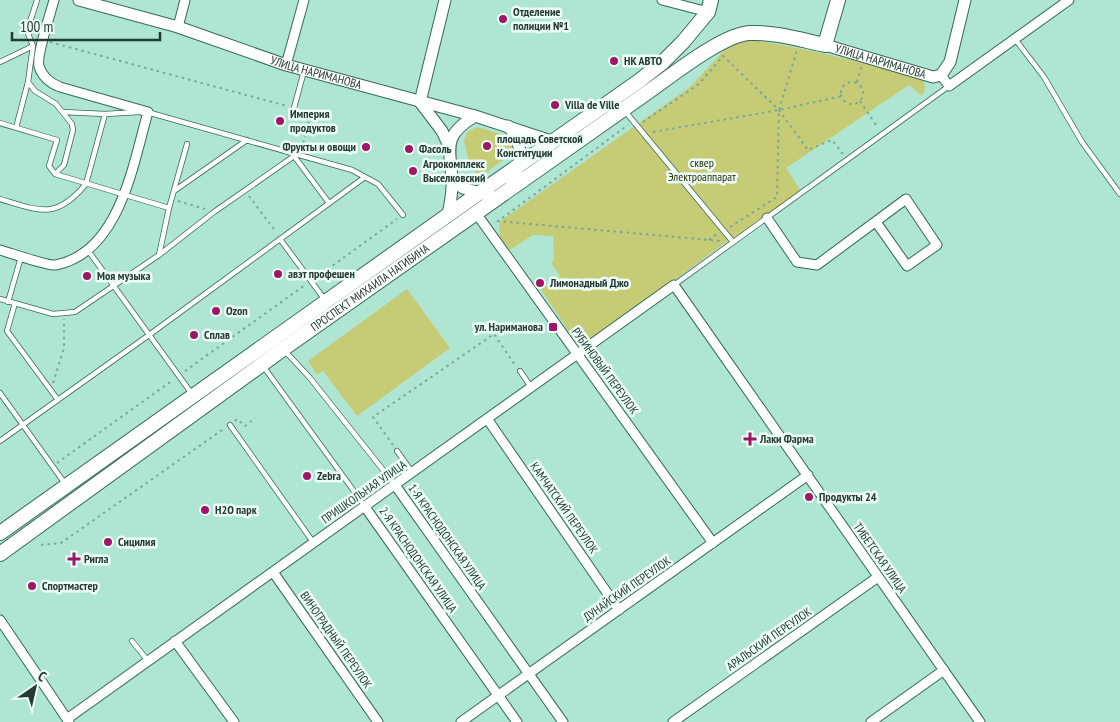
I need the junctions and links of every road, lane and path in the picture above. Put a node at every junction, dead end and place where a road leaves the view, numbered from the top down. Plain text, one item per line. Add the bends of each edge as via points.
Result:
1 (37, 0) edge
2 (54, 0) edge
3 (79, 0) edge
4 (185, 0) edge
5 (304, 0) edge
6 (445, 0) edge
7 (662, 0) edge
8 (838, 0) edge
9 (965, 0) edge
10 (1069, 0) edge
11 (709, 6) edge
12 (178, 28) junction
13 (749, 33) joint
14 (1015, 39) junction
15 (43, 40) junction
16 (800, 40) junction
17 (826, 45) junction
18 (33, 46) junction
19 (864, 56) junction
20 (0, 62) edge
21 (286, 65) junction
22 (304, 70) junction
23 (941, 75) junction
24 (28, 82) junction
25 (857, 82) junction
26 (949, 86) junction
27 (842, 96) junction
28 (860, 101) junction
29 (420, 102) junction
30 (294, 108) junction
31 (623, 109) junction
32 (779, 110) junction
33 (63, 112) junction
34 (148, 112) junction
35 (105, 114) junction
36 (475, 116) junction
37 (633, 121) junction
38 (0, 123) edge
39 (508, 126) junction
40 (637, 126) junction
41 (16, 128) junction
42 (644, 134) junction
43 (882, 134) junction
44 (247, 140) junction
45 (554, 142) junction
46 (187, 144) dead end
47 (449, 146) junction
48 (297, 155) junction
49 (847, 160) junction
50 (519, 166) junction
51 (55, 174) junction
52 (365, 177) junction
53 (452, 180) junction
54 (86, 184) junction
55 (245, 190) junction
56 (509, 190) junction
57 (174, 191) junction
58 (479, 193) junction
59 (125, 194) junction
60 (1120, 194) edge
61 (497, 198) junction
62 (0, 199) edge
63 (171, 200) junction
64 (467, 202) junction
65 (329, 203) junction
66 (169, 208) junction
67 (214, 212) junction
68 (476, 213) junction
69 (403, 215) joint
70 (448, 215) junction
71 (767, 218) junction
72 (497, 221) junction
73 (876, 222) junction
74 (487, 229) junction
75 (724, 230) junction
76 (280, 239) junction
77 (709, 240) junction
78 (733, 242) junction
79 (0, 250) edge
80 (87, 250) junction
81 (21, 256) junction
82 (158, 256) junction
83 (311, 281) junction
84 (674, 284) junction
85 (114, 286) junction
86 (0, 299) edge
87 (8, 302) junction
88 (326, 302) junction
89 (15, 303) junction
90 (64, 314) junction
91 (0, 329) edge
92 (7, 331) junction
93 (149, 335) junction
94 (284, 349) junction
95 (578, 355) junction
96 (261, 365) junction
97 (520, 371) joint
98 (179, 376) junction
99 (532, 388) junction
100 (50, 390) junction
101 (0, 393) edge
102 (194, 396) junction
103 (58, 400) junction
104 (255, 418) dead end
105 (237, 420) dead end
106 (488, 420) junction
107 (23, 425) junction
108 (230, 425) joint
109 (0, 441) edge
110 (397, 451) joint
111 (52, 466) junction
112 (412, 473) junction
113 (808, 475) junction
114 (395, 485) junction
115 (67, 486) junction
116 (365, 507) junction
117 (0, 533) edge
118 (314, 543) junction
119 (713, 543) junction
120 (41, 545) dead end
121 (0, 554) edge
122 (273, 572) junction
123 (878, 577) junction
124 (619, 610) junction
125 (0, 620) edge
126 (132, 641) dead end
127 (175, 641) junction
128 (148, 661) junction
129 (944, 670) junction
130 (529, 674) junction
131 (499, 696) junction
132 (68, 721) edge
133 (234, 722) edge
134 (378, 722) edge
135 (461, 722) edge
136 (517, 722) edge
137 (563, 722) edge
138 (673, 722) edge
139 (870, 722) edge
140 (980, 722) edge

1 - 18 lane via 27,31
2 - 15 street
3 - 12 street, УЛИЦА НАРИМАНОВА
4 - 12 street
5 - 21 street
6 - 29 street
7 - 11 street
8 - 17 main road
9 - 23 street via 950,62
10 - 14 street
11 - 45 main road, ПРОСПЕКТ МИХАИЛА НАГИБИНА via 683,42 662,63
12 - 21 street, УЛИЦА НАРИМАНОВА
13 - 16 main road, УЛИЦА НАРИМАНОВА
13 - 31 main road, ПРОСПЕКТ МИХАИЛА НАГИБИНА via 730,38 709,50
14 - 26 street
14 - 60 lane via 1044,77 1082,142
15 - 30 path
15 - 34 street via 38,65 48,82
16 - 17 main road, УЛИЦА НАРИМАНОВА
16 - 32 path
17 - 19 street, УЛИЦА НАРИМАНОВА
18 - 20 lane
18 - 24 lane
19 - 23 street, УЛИЦА НАРИМАНОВА via 933,77
19 - 25 path
21 - 22 street, УЛИЦА НАРИМАНОВА
22 - 29 street, УЛИЦА НАРИМАНОВА
22 - 30 lane
23 - 26 street, УЛИЦА НАРИМАНОВА
24 - 33 lane
24 - 41 lane
25 - 27 path via 844,85
25 - 28 path via 864,91
26 - 43 lane
27 - 28 path via 850,104
27 - 32 path
28 - 43 path
29 - 36 street, УЛИЦА НАРИМАНОВА
29 - 47 street
30 - 48 path via 309,120
31 - 37 lane
31 - 56 main road, ПРОСПЕКТ МИХАИЛА НАГИБИНА
32 - 40 path via 722,56 699,84
32 - 42 path
32 - 49 path via 808,150 832,140
32 - 75 path via 777,197
33 - 35 lane
33 - 51 lane via 74,130 64,165
34 - 35 lane
34 - 44 lane
34 - 59 street
35 - 54 lane
36 - 39 street, УЛИЦА НАРИМАНОВА
36 - 47 street via 460,128
37 - 40 lane
37 - 72 path
38 - 41 lane
39 - 45 street, УЛИЦА НАРИМАНОВА
39 - 50 street via 520,145
40 - 42 lane
41 - 51 lane via 57,140 49,166
42 - 75 lane
43 - 49 lane
44 - 48 lane
44 - 57 lane
45 - 50 main road, ПРОСПЕКТ МИХАИЛА НАГИБИНА
46 - 57 lane
47 - 53 street
48 - 52 lane via 352,170
48 - 55 lane
48 - 65 lane
49 - 71 lane
50 - 56 street
50 - 58 main road, ПРОСПЕКТ МИХАИЛА НАГИБИНА
51 - 54 lane
52 - 65 lane
52 - 69 lane via 378,184
53 - 58 street
53 - 64 street
53 - 70 street
54 - 59 lane
54 - 62 lane via 61,206 50,210
55 - 67 lane
55 - 76 path
56 - 61 main road, ПРОСПЕКТ МИХАИЛА НАГИБИНА
57 - 63 lane
58 - 61 street
58 - 64 main road, ПРОСПЕКТ МИХАИЛА НАГИБИНА
59 - 66 lane
59 - 80 street via 106,230
61 - 68 main road, ПРОСПЕКТ МИХАИЛА НАГИБИНА
63 - 66 lane
63 - 67 path
64 - 68 street
64 - 70 main road, ПРОСПЕКТ МИХАИЛА НАГИБИНА
65 - 76 lane
66 - 82 lane
67 - 82 lane
68 - 74 street, РУБИНОВЫЙ ПЕРЕУЛОК
68 - 94 main road, ПРОСПЕКТ МИХАИЛА НАГИБИНА
69 - 83 path
70 - 88 main road, ПРОСПЕКТ МИХАИЛА НАГИБИНА
71 - 73 street via 797,262 817,265
71 - 78 lane
72 - 74 path
72 - 77 path
73 - 73 street via 906,200 937,245 907,266
74 - 95 street, РУБИНОВЫЙ ПЕРЕУЛОК
75 - 77 path
75 - 78 lane
76 - 83 lane
76 - 93 lane
77 - 78 path
78 - 84 lane
79 - 81 street
80 - 81 street via 54,265
80 - 85 lane
81 - 87 lane
82 - 85 lane
83 - 88 lane
83 - 98 path
84 - 95 street, ПРИШКОЛЬНАЯ УЛИЦА
84 - 113 street, ТИБЕТСКАЯ УЛИЦА
85 - 90 lane via 75,312
85 - 93 lane
86 - 87 lane
87 - 89 lane
88 - 102 main road, ПРОСПЕКТ МИХАИЛА НАГИБИНА
89 - 90 lane
89 - 92 lane
90 - 100 path via 64,348
91 - 92 lane
92 - 100 lane
93 - 98 lane
93 - 103 lane
94 - 96 main road, ПРОСПЕКТ МИХАИЛА НАГИБИНА
94 - 114 lane, 1-Я КРАСНОДОНСКАЯ УЛИЦА
95 - 99 street, ПРИШКОЛЬНАЯ УЛИЦА
95 - 119 street, РУБИНОВЫЙ ПЕРЕУЛОК
96 - 116 lane, 2-Я КРАСНОДОНСКАЯ УЛИЦА
96 - 121 main road, ПРОСПЕКТ МИХАИЛА НАГИБИНА
97 - 99 lane
97 - 110 path via 494,334 373,417
98 - 102 lane
98 - 111 path
99 - 106 street, ПРИШКОЛЬНАЯ УЛИЦА
100 - 103 lane
101 - 107 lane
102 - 115 main road, ПРОСПЕКТ МИХАИЛА НАГИБИНА
103 - 107 lane
104 - 105 path via 245,426
106 - 112 street, ПРИШКОЛЬНАЯ УЛИЦА
106 - 124 street, КАМЧАТСКИЙ ПЕРЕУЛОК
107 - 109 lane
107 - 111 lane
108 - 118 lane
108 - 120 path via 61,543
110 - 112 lane
111 - 115 lane
112 - 114 street, ПРИШКОЛЬНАЯ УЛИЦА
113 - 119 street, ДУНАЙСКИЙ ПЕРЕУЛОК
113 - 123 street, ТИБЕТСКАЯ УЛИЦА
114 - 116 street, ПРИШКОЛЬНАЯ УЛИЦА
114 - 130 street, 1-Я КРАСНОДОНСКАЯ УЛИЦА
115 - 117 main road, ПРОСПЕКТ МИХАИЛА НАГИБИНА
116 - 118 street, ПРИШКОЛЬНАЯ УЛИЦА
116 - 131 street, 2-Я КРАСНОДОНСКАЯ УЛИЦА
118 - 122 street, ПРИШКОЛЬНАЯ УЛИЦА
119 - 124 street, ДУНАЙСКИЙ ПЕРЕУЛОК
122 - 127 street, ПРИШКОЛЬНАЯ УЛИЦА
122 - 134 street, ВИНОГРАДНЫЙ ПЕРЕУЛОК
123 - 129 street, ТИБЕТСКАЯ УЛИЦА
123 - 138 street, АРАЛЬСКИЙ ПЕРЕУЛОК
124 - 130 street, ДУНАЙСКИЙ ПЕРЕУЛОК
125 - 132 street
126 - 128 lane
127 - 128 street, ПРИШКОЛЬНАЯ УЛИЦА
127 - 133 street
128 - 132 street, ПРИШКОЛЬНАЯ УЛИЦА
129 - 139 street
129 - 140 street, ТИБЕТСКАЯ УЛИЦА
130 - 131 street, ДУНАЙСКИЙ ПЕРЕУЛОК
130 - 137 street, 1-Я КРАСНОДОНСКАЯ УЛИЦА
131 - 135 street, ДУНАЙСКИЙ ПЕРЕУЛОК
131 - 136 street, 2-Я КРАСНОДОНСКАЯ УЛИЦА

